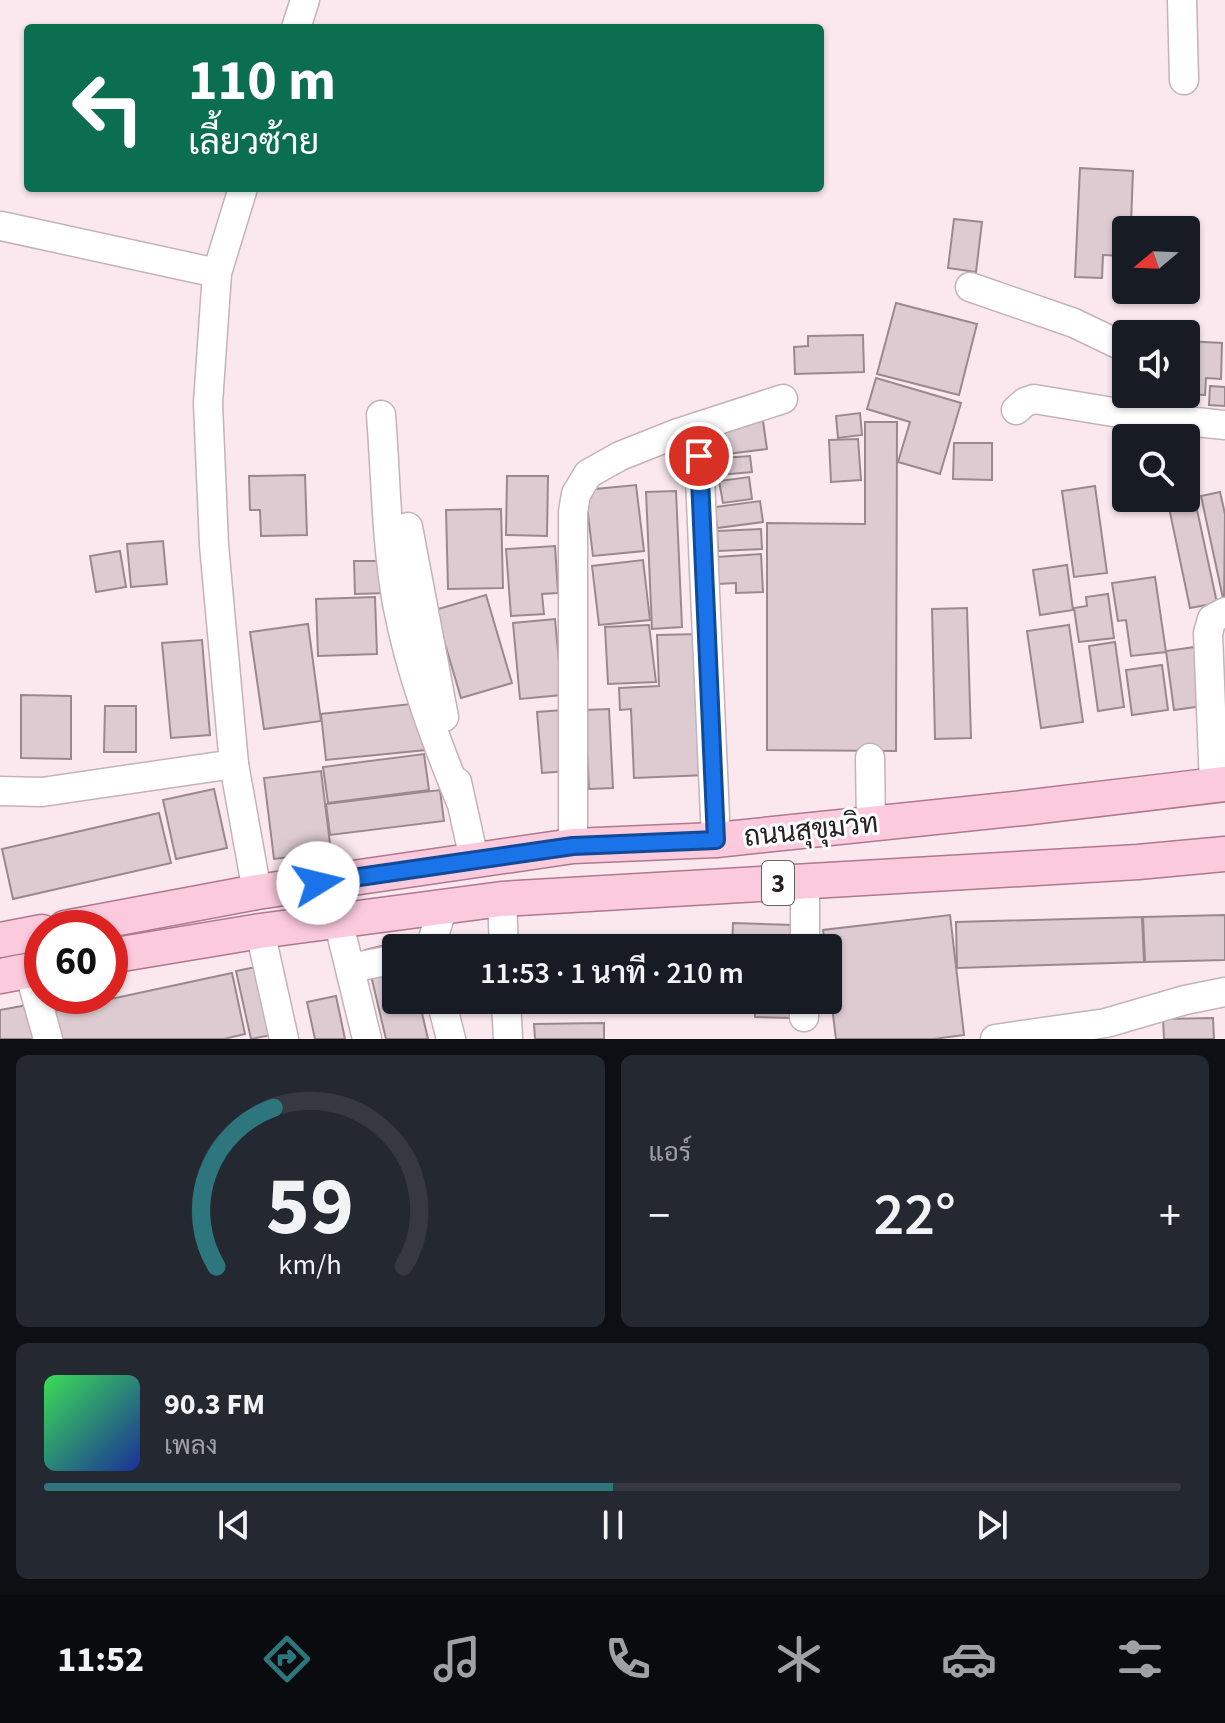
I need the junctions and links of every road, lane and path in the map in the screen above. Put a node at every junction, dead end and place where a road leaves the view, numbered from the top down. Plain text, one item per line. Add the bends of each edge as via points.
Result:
1 (305, 0) edge
2 (1182, 0) edge
3 (297, 24) edge
4 (1184, 80) dead end
5 (242, 192) edge
6 (1, 226) edge
7 (217, 273) junction
8 (970, 287) dead end
9 (1112, 341) edge
10 (783, 399) dead end
11 (1112, 403) edge
12 (1150, 408) edge
13 (1016, 410) dead end
14 (381, 415) dead end
15 (1225, 425) edge
16 (699, 456) dead end
17 (408, 527) dead end
18 (1225, 612) edge
19 (870, 758) dead end
20 (234, 764) junction
21 (1220, 784) edge
22 (0, 791) edge
23 (460, 800) junction
24 (871, 825) junction
25 (716, 840) junction
26 (616, 845) junction
27 (573, 846) junction
28 (1225, 854) edge
29 (474, 859) junction
30 (805, 881) junction
31 (257, 892) junction
32 (616, 893) junction
33 (502, 899) junction
34 (443, 907) junction
35 (128, 916) edge
36 (338, 920) junction
37 (260, 931) junction
38 (434, 934) edge
39 (503, 934) edge
40 (805, 934) edge
41 (24, 935) edge
42 (0, 940) edge
43 (128, 953) edge
44 (382, 962) edge
45 (351, 968) junction
46 (1225, 992) edge
47 (39, 1014) edge
48 (445, 1014) edge
49 (507, 1014) edge
50 (1106, 1031) edge
51 (48, 1039) edge
52 (284, 1039) edge
53 (367, 1039) edge
54 (451, 1039) edge
55 (508, 1039) edge
56 (995, 1039) edge

1 - 3 street
2 - 4 street
5 - 7 street
6 - 7 street
7 - 20 street via 208,403 214,545
8 - 9 street
10 - 27 street via 620,456 588,474 576,494
11 - 13 street via 1034,399
12 - 15 street
14 - 23 street via 397,604 426,717
16 - 25 street
17 - 23 street
18 - 21 street via 1212,619 1208,633
19 - 24 street
20 - 22 street via 42,792
20 - 31 street
21 - 24 main road, ถนนสุขุมวิท / 3
23 - 29 street
24 - 25 main road, ถนนสุขุมวิท / 3
25 - 26 main road, ถนนสุขุมวิท / 3
26 - 27 main road, ถนนสุขุมวิท / 3
26 - 32 main road
27 - 29 main road, ถนนสุขุมวิท / 3
28 - 30 main road, ถนนสุขุมวิท / 3
29 - 31 main road, ถนนสุขุมวิท / 3
30 - 32 main road, ถนนสุขุมวิท / 3
30 - 40 street
31 - 35 main road, ถนนสุขุมวิท / 3
32 - 33 main road, ถนนสุขุมวิท / 3
33 - 34 main road, ถนนสุขุมวิท / 3
33 - 39 street
34 - 36 main road, ถนนสุขุมวิท / 3
34 - 38 street
36 - 37 main road, ถนนสุขุมวิท / 3
36 - 45 street
37 - 43 main road, ถนนสุขุมวิท / 3
37 - 52 street
41 - 42 main road
44 - 45 street
45 - 53 street
46 - 50 street via 1185,1000
47 - 51 street
48 - 54 street
49 - 55 street
50 - 56 street

